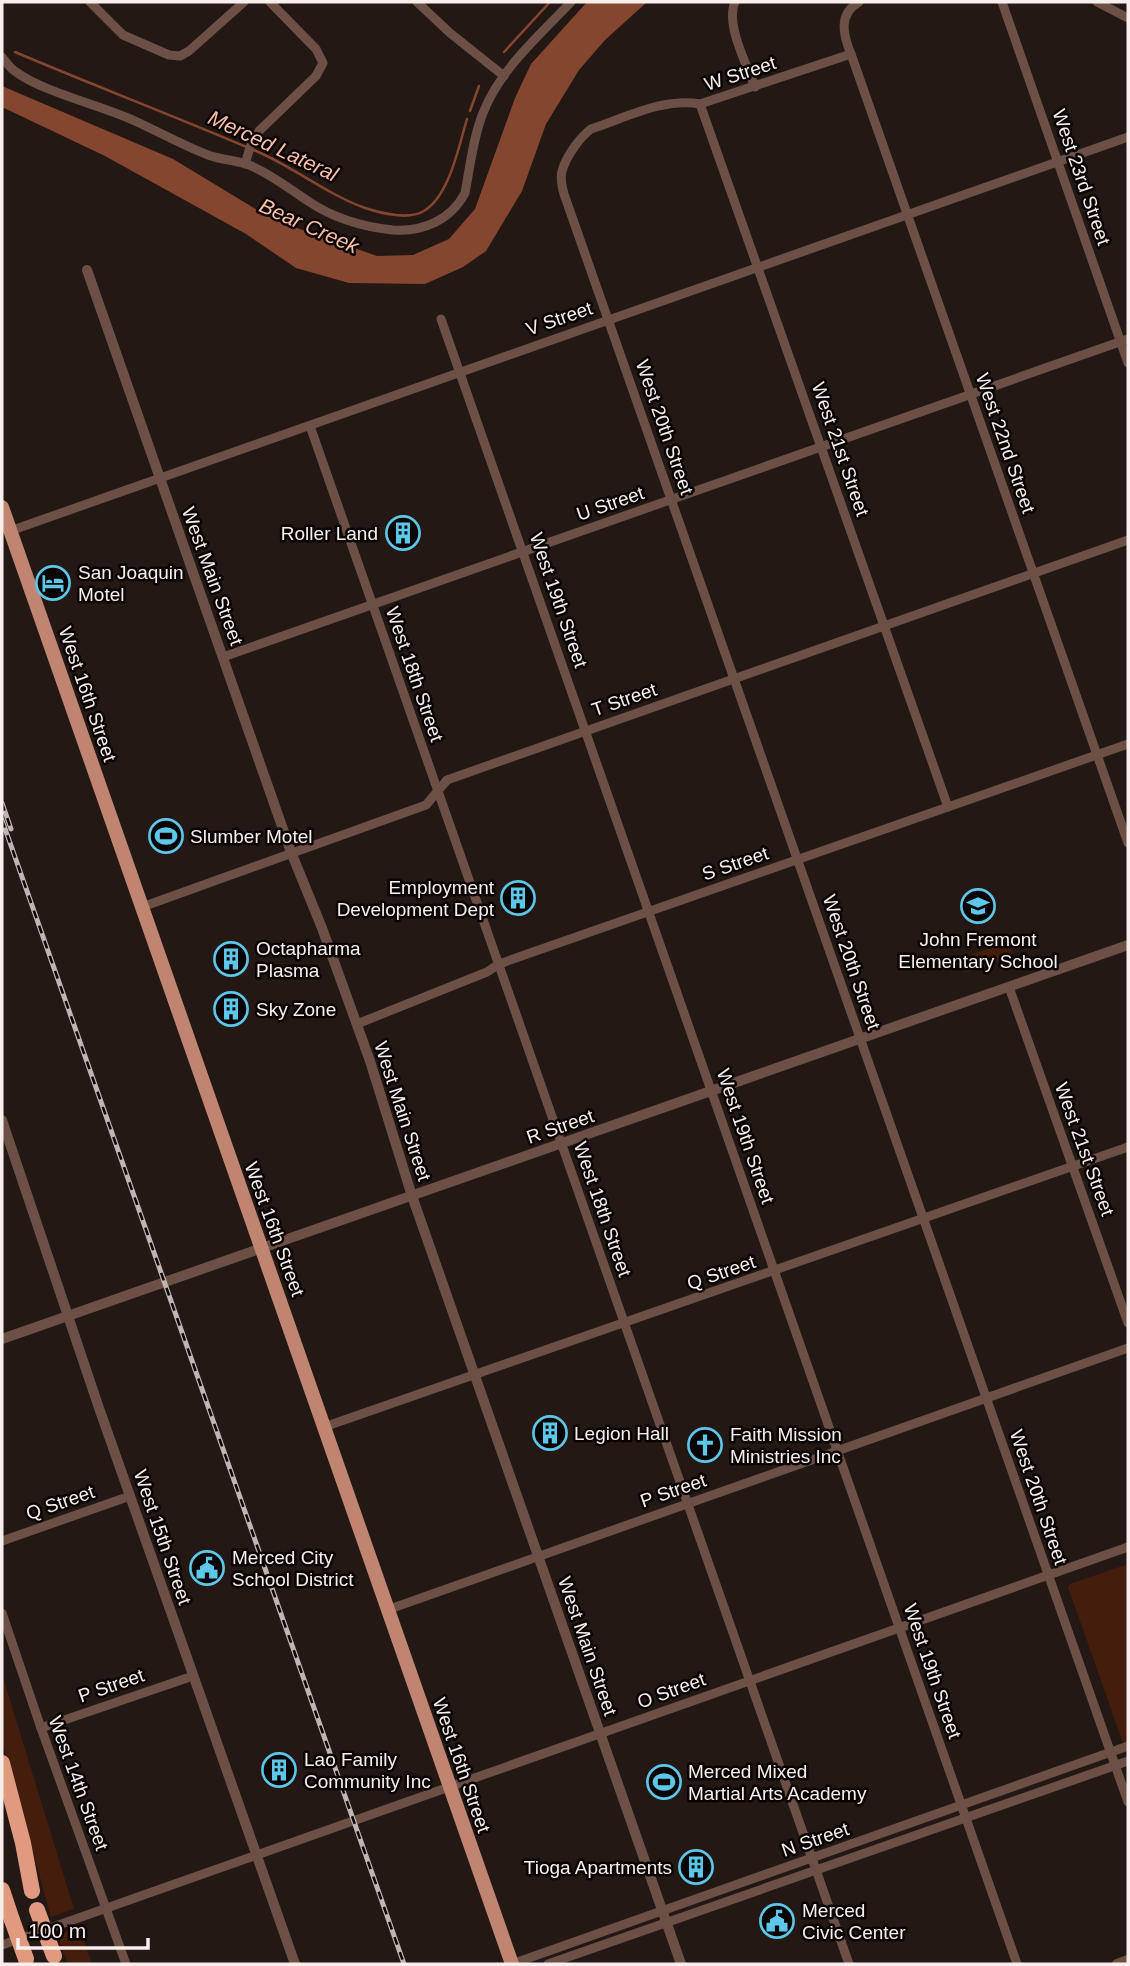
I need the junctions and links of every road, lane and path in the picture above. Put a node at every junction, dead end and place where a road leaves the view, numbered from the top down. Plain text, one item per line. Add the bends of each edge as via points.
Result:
1 (90, 2) edge
2 (244, 2) edge
3 (270, 2) edge
4 (417, 2) edge
5 (570, 2) edge
6 (735, 2) edge
7 (859, 2) edge
8 (1002, 2) edge
9 (1097, 2) edge
10 (1128, 18) edge
11 (851, 54) junction
12 (2, 57) edge
13 (504, 76) junction
14 (755, 87) junction
15 (700, 104) junction
16 (582, 136) joint
17 (1128, 138) edge
18 (1058, 162) junction
19 (245, 164) junction
20 (908, 215) junction
21 (758, 268) junction
22 (87, 270) dead end
23 (441, 318) dead end
24 (609, 320) junction
25 (1124, 340) edge
26 (1128, 363) edge
27 (461, 372) junction
28 (971, 395) junction
29 (310, 426) junction
30 (821, 447) junction
31 (160, 479) junction
32 (671, 500) junction
33 (2, 507) edge
34 (6, 533) edge
35 (1128, 540) edge
36 (524, 552) junction
37 (1033, 573) junction
38 (373, 605) junction
39 (884, 626) junction
40 (223, 657) junction
41 (734, 679) junction
42 (585, 731) junction
43 (1128, 744) edge
44 (1097, 755) junction
45 (438, 792) junction
46 (948, 807) junction
47 (1128, 843) edge
48 (291, 852) junction
49 (797, 859) junction
50 (142, 906) junction
51 (649, 911) junction
52 (1128, 946) edge
53 (499, 964) junction
54 (1009, 987) junction
55 (357, 1024) junction
56 (861, 1039) junction
57 (712, 1092) junction
58 (2, 1120) edge
59 (561, 1145) junction
60 (1128, 1147) edge
61 (1073, 1166) junction
62 (412, 1196) junction
63 (923, 1219) junction
64 (261, 1248) junction
65 (775, 1272) junction
66 (67, 1315) junction
67 (1128, 1322) edge
68 (625, 1324) junction
69 (2, 1339) edge
70 (1128, 1348) edge
71 (475, 1377) junction
72 (986, 1398) junction
73 (324, 1427) junction
74 (837, 1451) junction
75 (130, 1496) junction
76 (687, 1504) junction
77 (2, 1541) edge
78 (1128, 1547) edge
79 (538, 1556) junction
80 (1048, 1576) junction
81 (387, 1610) junction
82 (2, 1612) edge
83 (899, 1628) junction
84 (193, 1676) junction
85 (749, 1681) junction
86 (40, 1728) junction
87 (600, 1734) junction
88 (1128, 1746) edge
89 (1111, 1753) junction
90 (1128, 1762) edge
91 (2, 1763) edge
92 (1116, 1766) junction
93 (449, 1788) junction
94 (1128, 1802) edge
95 (2, 1806) edge
96 (961, 1806) junction
97 (965, 1818) junction
98 (256, 1856) junction
99 (812, 1858) junction
100 (816, 1870) junction
101 (2, 1890) edge
102 (32, 1891) junction
103 (107, 1908) junction
104 (662, 1911) junction
105 (666, 1923) junction
106 (2, 1945) edge
107 (55, 1960) edge
108 (1128, 1960) edge
109 (27, 1961) edge
110 (127, 1964) edge
111 (295, 1964) edge
112 (512, 1964) edge
113 (548, 1964) edge
114 (681, 1964) edge
115 (849, 1964) edge
116 (1017, 1964) edge
117 (1117, 1964) edge

1 - 2 street via 123,35 180,56
3 - 19 street via 316,49 323,64 265,124 252,141
4 - 13 street
5 - 13 street
6 - 14 street via 733,24
7 - 11 street via 843,22
8 - 18 street, West 23rd Street
9 - 10 street
11 - 14 street, W Street
11 - 20 street, West 22nd Street
12 - 19 street via 15,72 49,88 208,155
13 - 19 street via 482,115 465,193 447,216 431,225 396,230 359,224 338,217
14 - 15 street, W Street
15 - 16 street, W Street via 670,103
15 - 21 street, West 21st Street
16 - 24 street, West 20th Street via 562,172 561,183
17 - 18 street, V Street
18 - 20 street, V Street
18 - 25 street, West 23rd Street
20 - 21 street, V Street
20 - 28 street, West 22nd Street
21 - 24 street, V Street
21 - 30 street, West 21st Street
22 - 31 street, West Main Street
23 - 27 street, West 19th Street
24 - 27 street, V Street
24 - 32 street, West 20th Street
25 - 26 street, West 23rd Street
25 - 28 street, U Street
27 - 29 street, V Street
27 - 36 street, West 19th Street
28 - 30 street, U Street
28 - 37 street, West 22nd Street
29 - 31 street, V Street
29 - 38 street, West 18th Street
30 - 32 street, U Street
30 - 39 street, West 21st Street
31 - 34 street, V Street
31 - 40 street, West Main Street
32 - 36 street, U Street
32 - 41 street, West 20th Street
33 - 34 main road, West 16th Street
34 - 50 main road, West 16th Street
35 - 37 street, T Street
36 - 38 street, U Street
36 - 42 street, West 19th Street
37 - 39 street, T Street
37 - 44 street, West 22nd Street
38 - 40 street, U Street
38 - 45 street, West 18th Street
39 - 41 street, T Street
39 - 46 street, West 21st Street
40 - 48 street, West Main Street
41 - 42 street, T Street
41 - 49 street, West 20th Street
42 - 45 street, T Street via 447,780
42 - 51 street, West 19th Street
43 - 44 street, S Street
44 - 46 street, S Street
44 - 47 street, West 22nd Street
45 - 48 street, T Street via 426,805
45 - 53 street, West 18th Street
46 - 49 street, S Street
48 - 50 street, T Street
48 - 55 street, West Main Street
49 - 51 street, S Street
49 - 56 street, West 20th Street
50 - 64 main road, West 16th Street
51 - 53 street, S Street
51 - 57 street, West 19th Street
52 - 54 street, R Street
53 - 55 street, S Street
53 - 59 street, West 18th Street
54 - 56 street, R Street
54 - 61 street, West 21st Street
55 - 62 street, West Main Street
56 - 57 street, R Street
56 - 63 street, West 20th Street
57 - 59 street, R Street
57 - 65 street, West 19th Street
58 - 66 street, West 15th Street
59 - 62 street, R Street
59 - 68 street, West 18th Street
60 - 61 street, Q Street
61 - 63 street, Q Street
61 - 67 street, West 21st Street
62 - 64 street, R Street
62 - 71 street, West Main Street
63 - 65 street, Q Street
63 - 72 street, West 20th Street
64 - 66 street, R Street
64 - 73 main road, West 16th Street
65 - 68 street, Q Street
65 - 74 street, West 19th Street
66 - 69 street, R Street
66 - 75 street, West 15th Street
68 - 71 street, Q Street
68 - 76 street, West 18th Street
70 - 72 street, P Street
71 - 73 street, Q Street
71 - 79 street, West Main Street
72 - 74 street, P Street
72 - 80 street, West 20th Street
73 - 81 main road, West 16th Street
74 - 76 street, P Street
74 - 83 street, West 19th Street
75 - 77 street, Q Street
75 - 84 street, West 15th Street
76 - 79 street, P Street
76 - 85 street, West 18th Street
78 - 80 street, O Street
79 - 81 street, P Street
79 - 87 street, West Main Street
80 - 83 street, O Street
80 - 89 street, West 20th Street
81 - 93 main road, West 16th Street
82 - 86 street, West 14th Street
83 - 85 street, O Street
83 - 96 street, West 19th Street
84 - 86 street, P Street
84 - 98 street, West 15th Street
85 - 87 street, O Street
85 - 99 street, West 18th Street
86 - 103 street, West 14th Street
87 - 93 street, O Street
87 - 104 street, West Main Street
88 - 89 street, N Street
89 - 92 street, West 20th Street
89 - 96 street, N Street
90 - 92 street, N Street
91 - 102 highway
92 - 94 street, West 20th Street
92 - 97 street, N Street
93 - 98 street, O Street
93 - 112 main road, West 16th Street
95 - 102 highway
96 - 97 street, West 19th Street
96 - 99 street, N Street
97 - 100 street, N Street
97 - 116 street, West 19th Street
98 - 103 street, O Street
98 - 111 street, West 15th Street
99 - 100 street, West 18th Street
99 - 104 street, N Street
100 - 105 street, N Street
100 - 115 street, West 18th Street
101 - 109 highway, bridge
102 - 107 highway, bridge
103 - 106 street, O Street
103 - 110 street, West 14th Street
104 - 105 street, West Main Street
104 - 112 street, N Street
105 - 113 street, N Street
105 - 114 street, West Main Street
108 - 117 street

